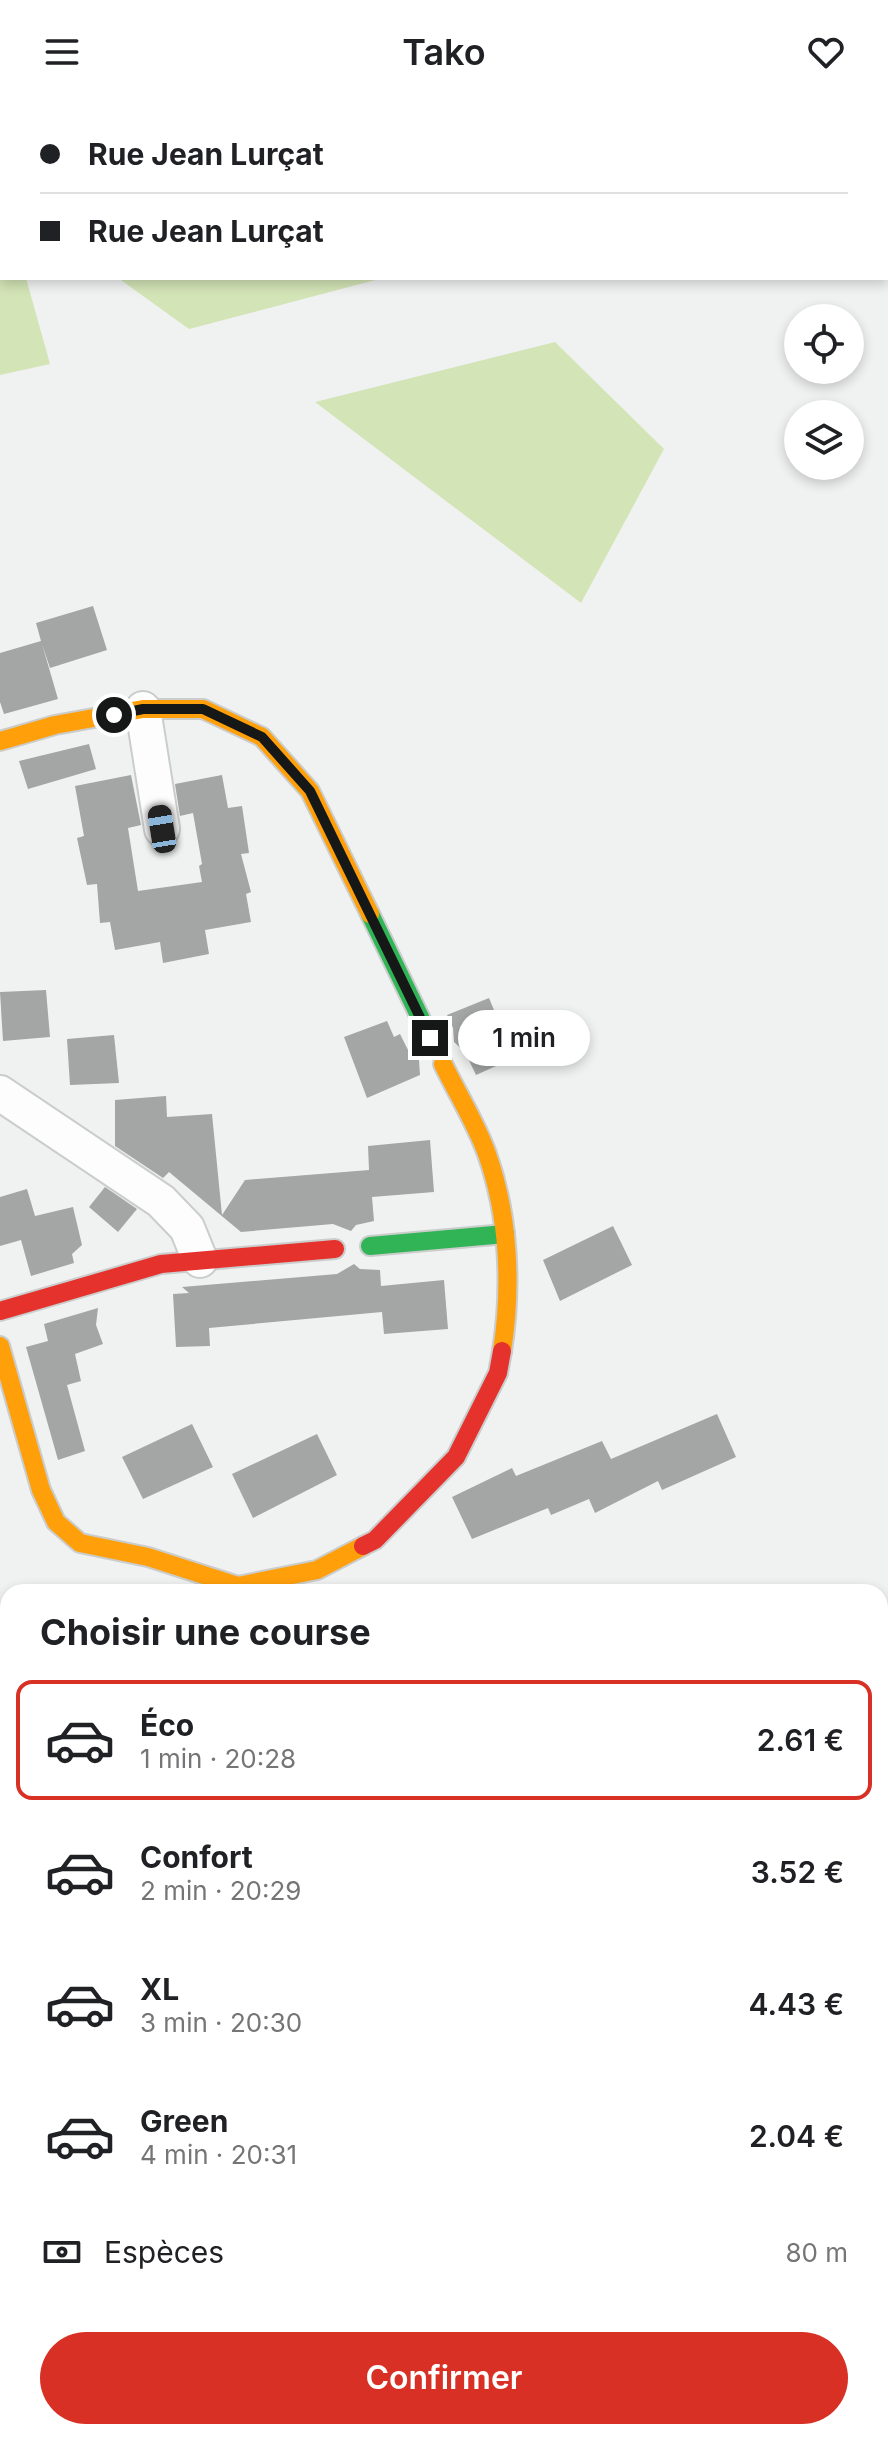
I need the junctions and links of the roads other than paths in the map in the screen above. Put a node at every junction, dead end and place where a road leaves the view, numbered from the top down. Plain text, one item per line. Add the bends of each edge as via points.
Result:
1 (143, 709) junction
2 (0, 741) edge
3 (162, 829) dead end
4 (430, 1038) dead end
5 (443, 1064) dead end
6 (0, 1093) edge
7 (505, 1234) junction
8 (370, 1246) dead end
9 (335, 1249) dead end
10 (200, 1260) junction
11 (0, 1311) edge
12 (0, 1346) edge
13 (224, 1584) edge
14 (259, 1584) edge

1 - 2 street
1 - 3 street
1 - 4 street via 203,709 262,737 310,791
5 - 7 street via 487,1154
6 - 10 street via 161,1201 187,1228
7 - 8 street
7 - 14 street via 508,1311 498,1373 456,1457 375,1540 317,1570
9 - 10 street
10 - 11 street via 161,1264
12 - 13 street via 41,1490 56,1522 80,1543 148,1557

